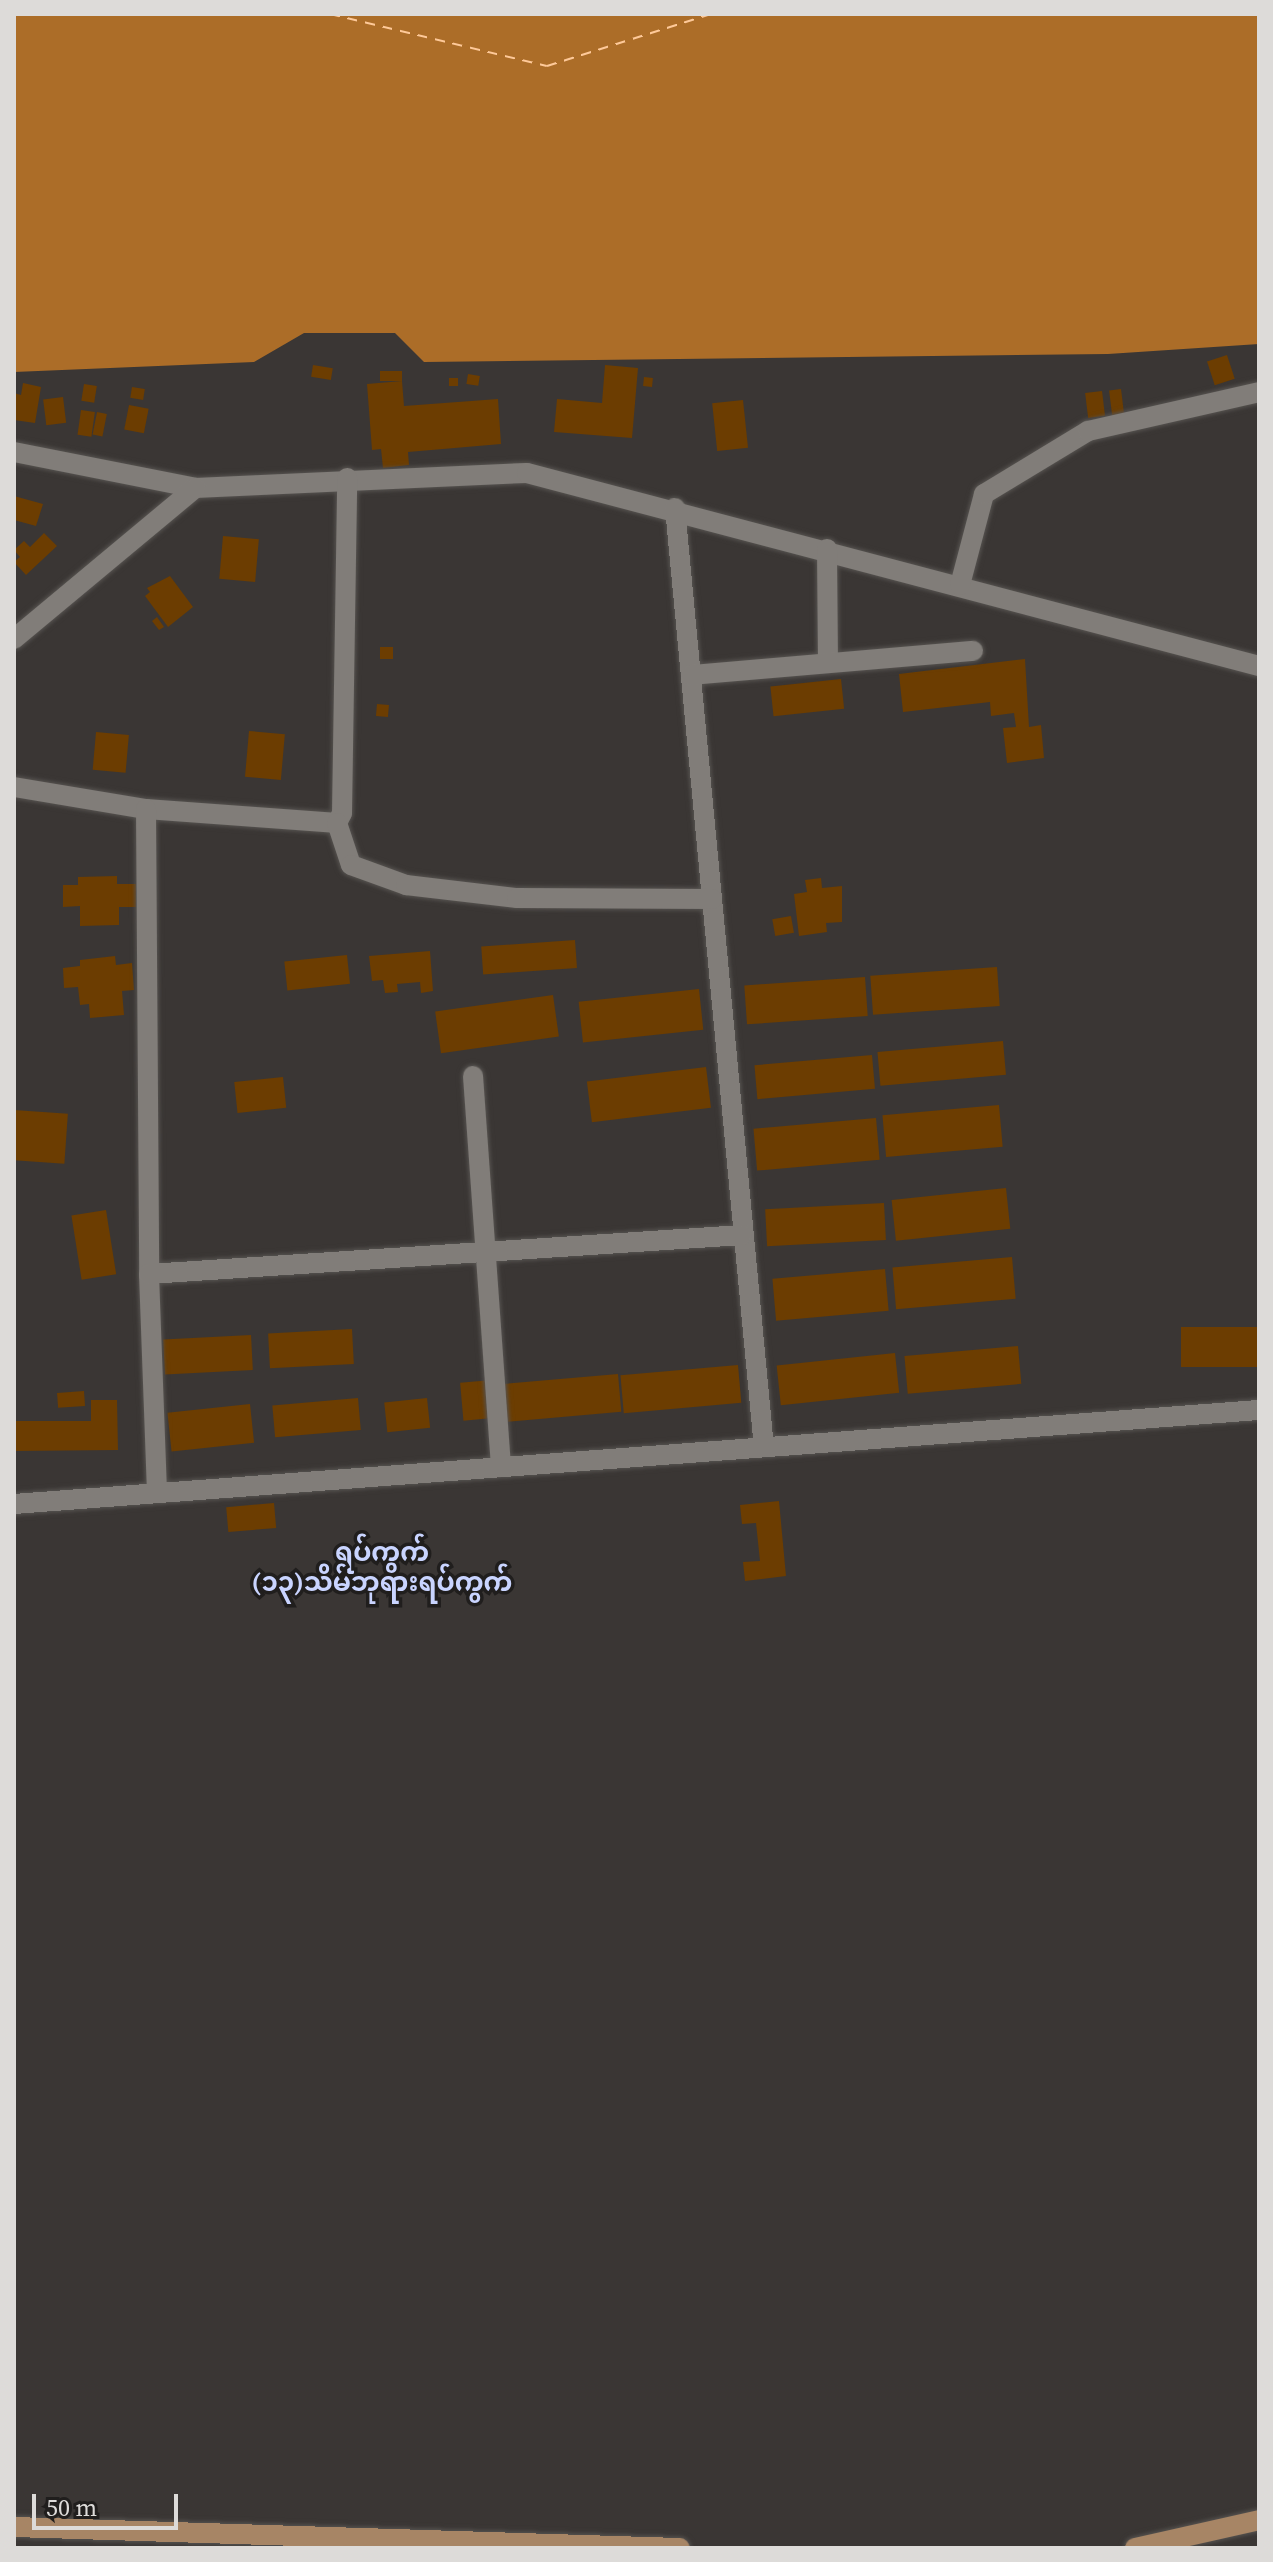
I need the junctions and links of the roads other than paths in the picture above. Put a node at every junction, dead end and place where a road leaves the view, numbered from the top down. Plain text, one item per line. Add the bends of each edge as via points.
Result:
1 (1259, 392) edge
2 (14, 452) edge
3 (347, 478) junction
4 (195, 488) junction
5 (675, 508) junction
6 (827, 549) junction
7 (960, 585) junction
8 (14, 639) edge
9 (973, 651) dead end
10 (828, 663) junction
11 (1259, 666) edge
12 (691, 675) junction
13 (14, 787) edge
14 (146, 809) junction
15 (337, 823) junction
16 (712, 899) junction
17 (473, 1076) dead end
18 (742, 1235) junction
19 (485, 1253) junction
20 (149, 1274) junction
21 (1259, 1410) edge
22 (764, 1447) junction
23 (501, 1467) junction
24 (157, 1493) junction
25 (14, 1504) edge
26 (1259, 2520) edge
27 (14, 2527) edge
28 (359, 2542) edge
29 (680, 2548) edge
30 (1135, 2548) edge

1 - 7 street via 1088,431 984,494
2 - 4 street
3 - 4 street
3 - 5 street via 527,473
3 - 15 street via 342,813
4 - 8 street
5 - 6 street
5 - 12 street
6 - 7 street
6 - 10 street
7 - 11 street
9 - 10 street
10 - 12 street
12 - 16 street
13 - 14 street
14 - 15 street
14 - 20 street
15 - 16 street via 351,865 406,885 517,898
16 - 18 street
17 - 19 street
18 - 19 street
18 - 22 street
19 - 20 street
19 - 23 street
20 - 24 street
21 - 22 street
22 - 23 street
23 - 24 street
24 - 25 street
26 - 30 main road
27 - 28 main road
28 - 29 main road

